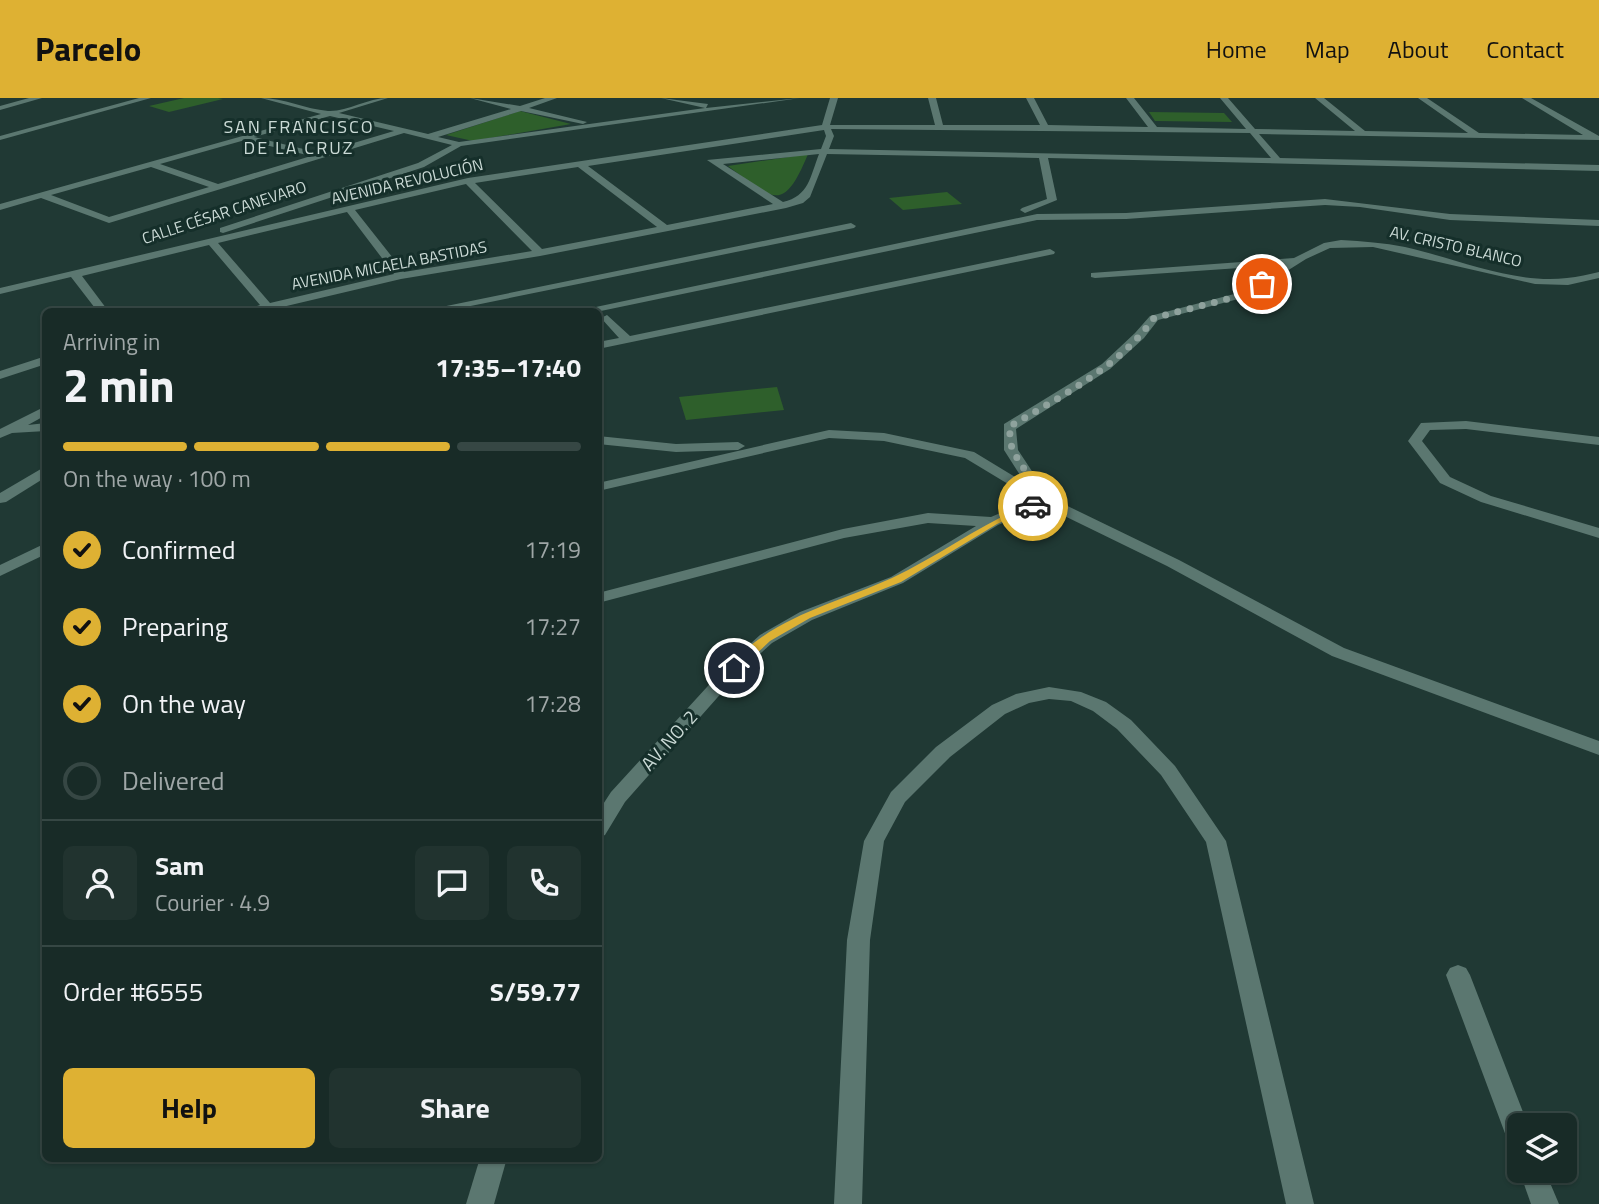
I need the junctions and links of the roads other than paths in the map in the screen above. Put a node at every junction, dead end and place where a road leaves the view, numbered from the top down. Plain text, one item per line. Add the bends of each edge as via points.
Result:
1 (38, 98) edge
2 (147, 98) edge
3 (265, 98) edge
4 (384, 98) edge
5 (474, 98) edge
6 (553, 98) edge
7 (665, 98) edge
8 (796, 98) edge
9 (834, 98) edge
10 (932, 98) edge
11 (1031, 98) edge
12 (1130, 98) edge
13 (1224, 98) edge
14 (1319, 98) edge
15 (1422, 98) edge
16 (1526, 98) edge
17 (103, 100) dead end
18 (122, 104) junction
19 (0, 108) edge
20 (520, 108) junction
21 (723, 109) junction
22 (329, 113) junction
23 (596, 125) junction
24 (825, 127) junction
25 (940, 127) junction
26 (1045, 127) junction
27 (1155, 130) junction
28 (403, 131) junction
29 (1254, 132) junction
30 (1364, 134) junction
31 (1478, 136) junction
32 (428, 137) junction
33 (0, 138) edge
34 (246, 138) junction
35 (1596, 138) edge
36 (459, 144) junction
37 (690, 147) junction
38 (823, 151) junction
39 (321, 156) junction
40 (1043, 156) junction
41 (1278, 161) junction
42 (715, 162) junction
43 (151, 164) junction
44 (580, 164) junction
45 (1599, 168) edge
46 (468, 181) junction
47 (218, 187) junction
48 (41, 195) junction
49 (783, 206) junction
50 (0, 207) edge
51 (350, 210) junction
52 (1599, 223) edge
53 (851, 226) dead end
54 (998, 226) junction
55 (664, 229) junction
56 (194, 240) junction
57 (213, 243) junction
58 (1050, 252) dead end
59 (540, 253) junction
60 (1304, 258) junction
61 (75, 275) junction
62 (1095, 275) dead end
63 (1599, 275) edge
64 (401, 276) junction
65 (568, 281) junction
66 (0, 285) edge
67 (0, 291) edge
68 (583, 294) dead end
69 (267, 306) junction
70 (101, 308) edge
71 (259, 308) edge
72 (441, 308) edge
73 (597, 308) edge
74 (607, 318) dead end
75 (627, 340) junction
76 (602, 345) edge
77 (42, 361) edge
78 (30, 364) junction
79 (1, 374) edge
80 (42, 374) edge
81 (42, 412) edge
82 (42, 428) edge
83 (3, 433) edge
84 (602, 440) edge
85 (1599, 441) edge
86 (776, 445) junction
87 (42, 473) edge
88 (602, 486) edge
89 (42, 488) edge
90 (1, 499) edge
91 (1044, 500) junction
92 (993, 522) junction
93 (1599, 533) edge
94 (42, 550) edge
95 (0, 571) edge
96 (602, 597) edge
97 (1599, 748) edge
98 (602, 824) edge
99 (1458, 975) dead end
100 (1510, 1113) edge
101 (494, 1162) edge
102 (1537, 1183) edge
103 (480, 1204) edge
104 (848, 1204) edge
105 (1300, 1204) edge
106 (1545, 1204) edge

1 - 19 street
2 - 18 street
3 - 22 street
4 - 22 street
5 - 20 street
6 - 20 street
7 - 21 street
8 - 21 street
9 - 24 street
10 - 25 street
11 - 26 street
12 - 27 street
13 - 29 street
14 - 30 street
15 - 31 street
16 - 35 street
17 - 18 street
18 - 33 street
20 - 23 street
20 - 32 street
21 - 23 street
22 - 28 street
22 - 34 street
23 - 36 street
24 - 25 street, AVENIDA REVOLUCIÓN
24 - 37 street, AVENIDA REVOLUCIÓN
24 - 38 street via 830,136
25 - 26 street, AVENIDA REVOLUCIÓN
26 - 27 street, AVENIDA REVOLUCIÓN
27 - 29 street, AVENIDA REVOLUCIÓN
28 - 32 street
28 - 39 street
29 - 30 street, AVENIDA REVOLUCIÓN
29 - 41 street
30 - 31 street, AVENIDA REVOLUCIÓN
31 - 35 street, AVENIDA REVOLUCIÓN
32 - 36 street
34 - 39 street
34 - 43 street
36 - 56 street, CALLE CÉSAR CANEVARO via 421,165
37 - 42 street
37 - 44 street, AVENIDA REVOLUCIÓN
38 - 40 street
38 - 42 street
38 - 49 street via 807,195
39 - 47 street
40 - 41 street
40 - 54 street via 1052,200 1011,214
41 - 45 street
42 - 49 street
43 - 47 street
43 - 48 street
44 - 46 street, AVENIDA REVOLUCIÓN
44 - 55 street
46 - 51 street, AVENIDA REVOLUCIÓN
46 - 59 street
47 - 48 street via 109,220
48 - 50 street
49 - 55 street, AVENIDA MICAELA BASTIDAS
51 - 57 street, AVENIDA REVOLUCIÓN
51 - 64 street
52 - 54 street via 1450,217 1325,202 1126,216 1037,217
53 - 65 street
54 - 73 street
55 - 59 street, AVENIDA MICAELA BASTIDAS
56 - 61 street, CALLE CÉSAR CANEVARO
56 - 66 street
57 - 61 street, AVENIDA REVOLUCIÓN
57 - 69 street
58 - 75 street
59 - 64 street, AVENIDA MICAELA BASTIDAS
60 - 62 street
60 - 63 street, AV. CRISTO BLANCO via 1338,243 1361,243 1507,276 1566,279
60 - 91 street via 1243,295 1154,318 1097,375 1009,427 1012,450
61 - 67 street, AVENIDA REVOLUCIÓN
61 - 70 street
64 - 69 street, AVENIDA MICAELA BASTIDAS
65 - 68 street
65 - 72 street
69 - 71 street, AVENIDA MICAELA BASTIDAS
74 - 75 street
75 - 76 street
77 - 78 street
78 - 79 street
78 - 80 street
81 - 83 street
82 - 83 street
84 - 86 street via 676,448
85 - 93 street via 1466,425 1426,426 1415,441 1446,480 1486,499
86 - 88 street
86 - 91 street via 829,434 884,436 923,444 968,456
87 - 90 street
89 - 90 street
91 - 92 street, AV. NO. 2
91 - 97 street via 1338,652
92 - 96 street via 928,519 843,534
92 - 98 street, AV. NO. 2 via 897,580 806,616 766,639 734,668 618,797
94 - 95 street
99 - 100 street
101 - 103 street
102 - 106 street
104 - 105 street via 857,931 874,841 902,787 951,745 988,715 1051,692 1097,707 1144,744 1192,799 1216,841

